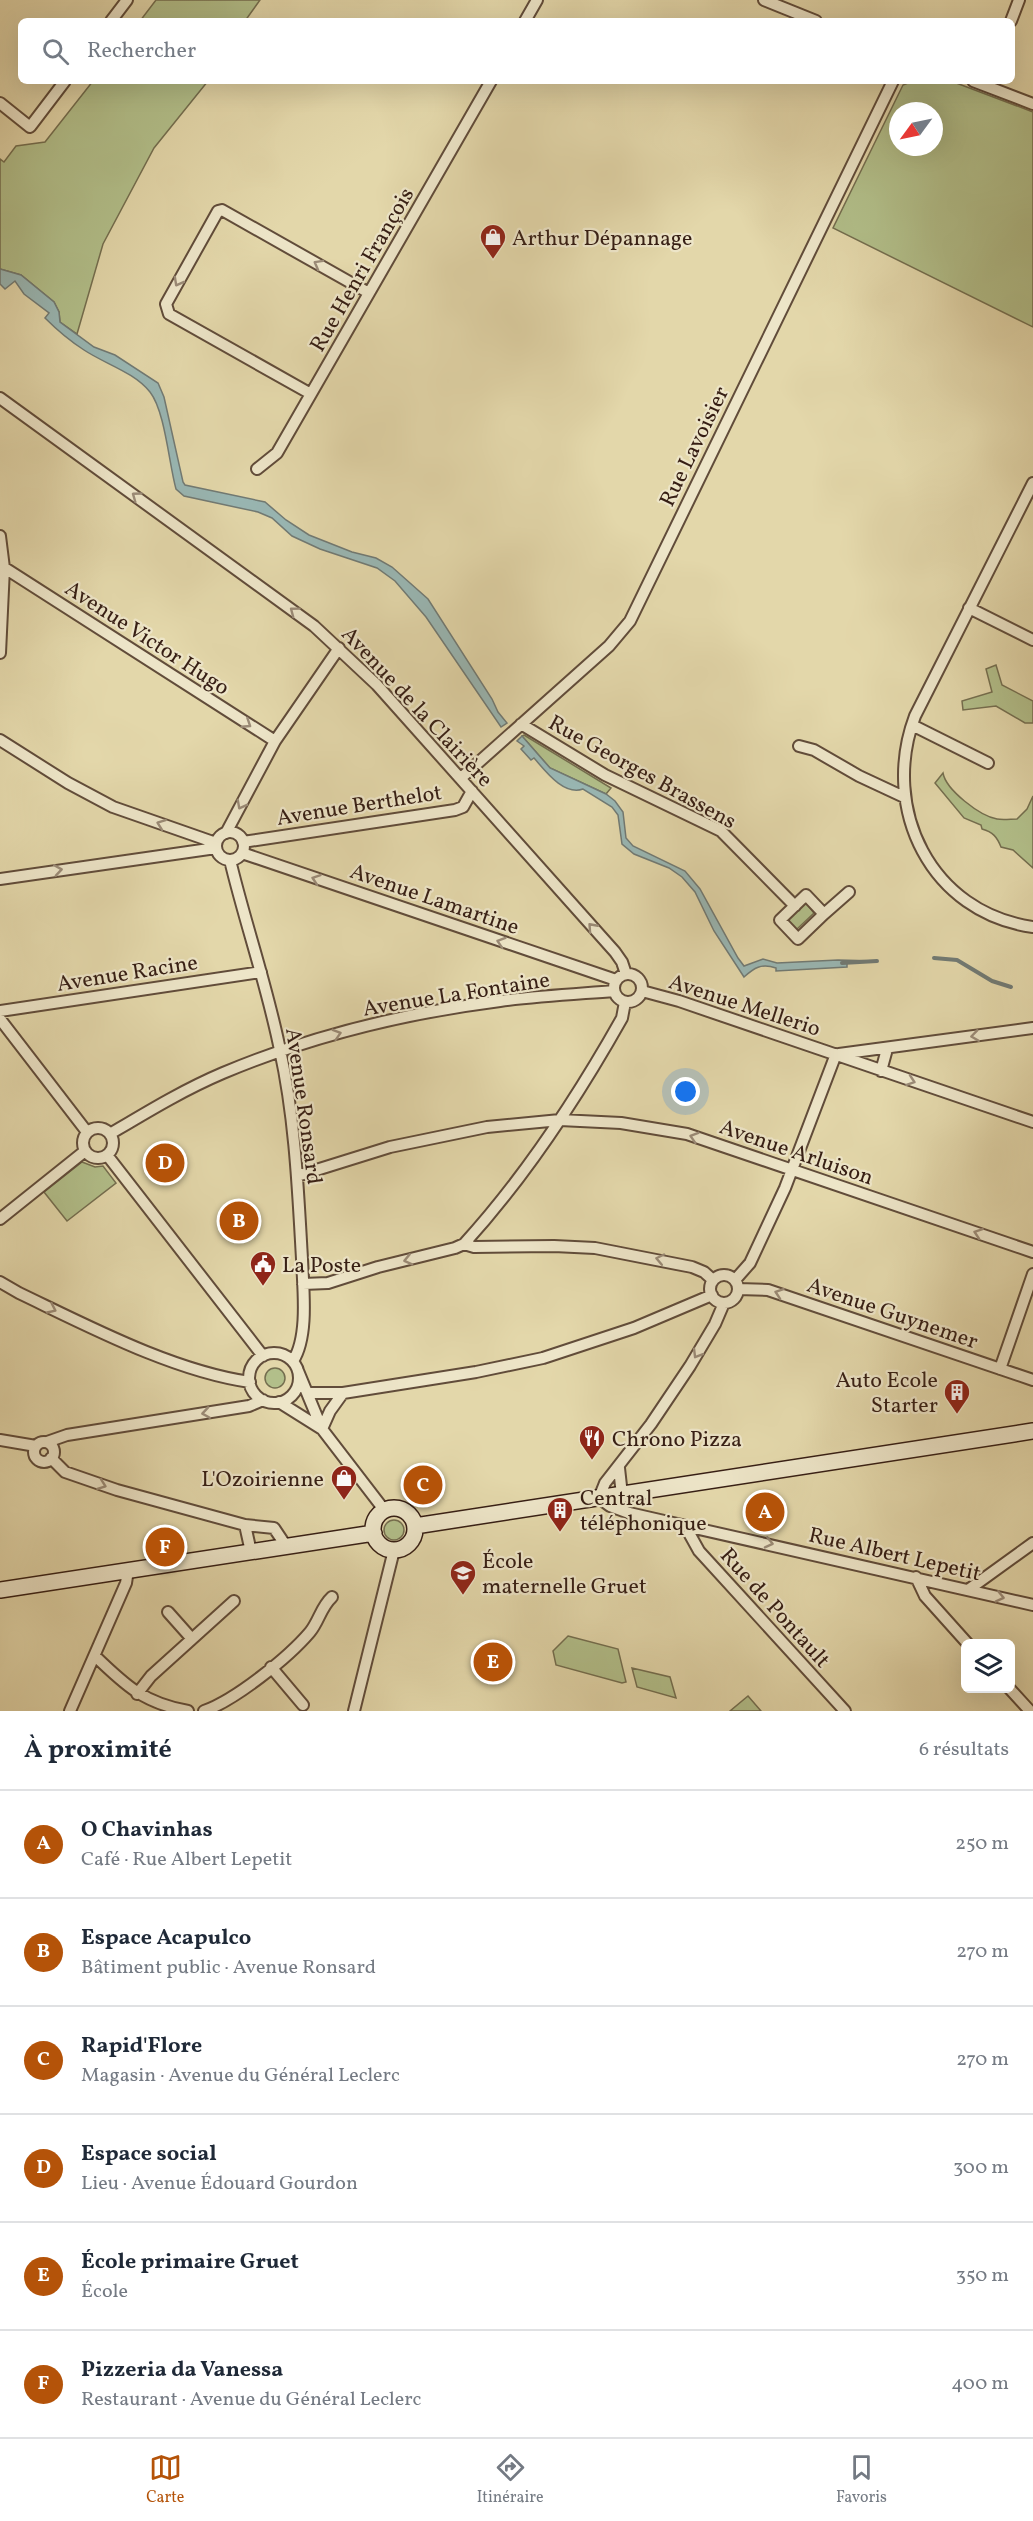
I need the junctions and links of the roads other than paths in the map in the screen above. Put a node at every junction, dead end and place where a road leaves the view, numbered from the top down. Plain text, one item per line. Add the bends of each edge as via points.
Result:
1 (127, 0) edge
2 (537, 0) edge
3 (764, 0) edge
4 (1019, 0) edge
5 (113, 18) edge
6 (527, 18) edge
7 (809, 18) edge
8 (1012, 18) edge
9 (63, 84) edge
10 (489, 84) edge
11 (892, 84) edge
12 (988, 84) edge
13 (0, 103) edge
14 (1033, 104) edge
15 (369, 293) junction
16 (311, 394) junction
17 (0, 398) edge
18 (257, 469) dead end
19 (1032, 489) edge
20 (0, 536) edge
21 (2, 567) edge
22 (969, 608) junction
23 (1033, 640) edge
24 (339, 648) junction
25 (0, 653) edge
26 (521, 724) junction
27 (912, 725) junction
28 (0, 740) edge
29 (275, 741) junction
30 (799, 746) dead end
31 (988, 763) dead end
32 (461, 778) junction
33 (472, 791) junction
34 (904, 797) junction
35 (226, 833) junction
36 (216, 845) junction
37 (242, 847) junction
38 (230, 860) junction
39 (0, 879) edge
40 (849, 892) dead end
41 (795, 906) junction
42 (824, 914) junction
43 (1033, 927) edge
44 (261, 972) junction
45 (619, 982) junction
46 (642, 991) junction
47 (626, 1002) junction
48 (0, 1011) edge
49 (0, 1019) edge
50 (1033, 1028) edge
51 (887, 1049) junction
52 (281, 1051) junction
53 (836, 1054) junction
54 (881, 1071) junction
55 (560, 1120) junction
56 (1033, 1122) edge
57 (87, 1132) junction
58 (110, 1134) junction
59 (86, 1151) junction
60 (106, 1155) junction
61 (792, 1169) junction
62 (297, 1176) junction
63 (0, 1219) edge
64 (464, 1244) junction
65 (1033, 1252) edge
66 (1033, 1274) edge
67 (713, 1280) junction
68 (0, 1282) edge
69 (303, 1284) junction
70 (737, 1285) junction
71 (712, 1295) junction
72 (724, 1303) junction
73 (263, 1356) junction
74 (295, 1366) junction
75 (1000, 1369) junction
76 (1033, 1380) edge
77 (250, 1382) junction
78 (308, 1393) junction
79 (343, 1394) junction
80 (263, 1400) junction
81 (279, 1402) junction
82 (322, 1429) junction
83 (1033, 1431) edge
84 (0, 1440) edge
85 (0, 1447) edge
86 (39, 1447) junction
87 (51, 1458) junction
88 (619, 1468) junction
89 (629, 1494) junction
90 (599, 1498) junction
91 (385, 1511) junction
92 (642, 1515) junction
93 (245, 1525) junction
94 (415, 1526) junction
95 (691, 1526) junction
96 (374, 1533) junction
97 (1033, 1543) edge
98 (286, 1546) junction
99 (394, 1550) junction
100 (251, 1552) junction
101 (128, 1570) junction
102 (915, 1577) junction
103 (0, 1590) edge
104 (968, 1590) junction
105 (332, 1597) dead end
106 (234, 1601) dead end
107 (1033, 1605) edge
108 (168, 1612) dead end
109 (192, 1639) junction
110 (964, 1639) edge
111 (95, 1656) junction
112 (271, 1667) junction
113 (1013, 1693) edge
114 (137, 1695) junction
115 (303, 1705) dead end
116 (354, 1709) edge
117 (70, 1711) edge
118 (188, 1711) edge
119 (204, 1711) edge
120 (845, 1711) edge
121 (1030, 1711) edge

1 - 5 street
2 - 6 street
3 - 7 street
4 - 8 street
9 - 13 street via 30,127
10 - 15 street, Rue Henri François
11 - 26 street, Rue Lavoisier via 630,621 616,639
12 - 14 street
15 - 16 street, Rue Henri François
15 -> 16 street via 218,211 166,304 169,314
16 - 18 street, Rue Henri François via 277,453
24 -> 17 street, Avenue de la Clairière via 291,608
19 - 22 street
20 - 21 street
21 - 25 street
21 -> 29 street, Avenue Victor Hugo
22 - 23 street
22 - 27 street
24 - 29 street
24 - 32 street, Avenue de la Clairière
26 - 32 street, Rue Lavoisier
26 - 41 street, Rue Georges Brassens via 606,774 721,831
27 - 31 street
27 - 34 street via 904,751
36 -> 28 street via 113,807
29 -> 35 street
30 - 34 street
32 - 33 street, Avenue de la Clairière
33 - 37 street, Avenue Berthelot via 463,807 455,810
45 -> 33 street, Avenue de la Clairière via 622,962 615,952
34 - 43 street via 912,830 943,880 980,909 1003,920
35 - 36 street
35 - 37 street via 234,833
36 - 38 street via 219,855
39 -> 36 street
37 - 38 street
45 -> 37 street, Avenue Lamartine
38 - 44 street, Avenue Ronsard
40 - 42 street
41 - 42 street via 806,895
41 - 42 street via 780,920 798,939
44 - 48 street, Avenue Racine
44 - 52 street, Avenue Ronsard
45 - 46 street via 639,978
45 - 47 street via 618,998
52 -> 45 street, Avenue La Fontaine via 429,1012
46 - 47 street via 638,999
46 - 53 street, Avenue Mellerio
47 - 55 street via 622,1018
49 - 57 street
50 -> 51 street
51 - 53 street
51 - 54 street
52 - 58 street, Avenue La Fontaine via 220,1074
52 - 62 street, Avenue Ronsard
53 - 54 street
53 - 61 street
54 -> 56 street
61 -> 55 street, Avenue Arluison via 674,1131
55 - 62 street, Avenue Arluison via 437,1136
55 - 64 street
57 - 58 street via 99,1128
57 - 59 street via 83,1139
58 - 60 street via 113,1145
59 - 60 street via 98,1158
59 - 63 street
60 - 73 street
65 -> 61 street, Avenue Arluison
61 - 70 street
62 - 69 street, Avenue Ronsard
67 -> 64 street via 692,1267 595,1248
64 -> 69 street via 328,1283
66 - 75 street
67 - 70 street via 724,1275
67 - 71 street
68 -> 77 street via 140,1348 202,1371
69 - 74 street, Avenue Ronsard via 300,1349
70 - 72 street via 736,1297
75 -> 70 street, Avenue Guynemer via 768,1290
71 - 72 street
71 - 79 street via 634,1328 543,1358
72 -> 88 street via 690,1366
73 - 74 street via 279,1353
73 - 77 street via 252,1367
74 - 78 street
74 - 81 street via 297,1387 287,1400
75 - 76 street, Avenue Guynemer
77 - 80 street
78 - 79 street
78 - 82 street
79 - 82 street
80 - 81 street
80 -> 86 street via 249,1406 68,1435
81 - 82 street
82 - 91 street
83 - 89 street
84 - 86 street
85 - 86 street
86 - 87 street via 53,1449
86 - 87 street via 37,1458
87 -> 93 street via 65,1472 117,1490
88 - 89 street
88 - 90 street
89 - 90 street
89 - 92 street
90 - 92 street, Rue Albert Lepetit
90 - 94 street
91 - 94 street via 395,1508 405,1512
91 - 96 street via 375,1522
92 - 95 street, Rue Albert Lepetit
93 - 98 street via 274,1528
93 - 100 street
94 - 99 street via 410,1543
95 -> 102 street, Rue Albert Lepetit
95 - 120 street, Rue de Pontault via 689,1533 699,1551
96 - 98 street
96 - 99 street via 379,1543
97 - 104 street
98 - 100 street
99 - 116 street
100 - 101 street
101 - 103 street
101 - 111 street
102 - 104 street, Rue Albert Lepetit
102 - 110 street via 925,1596
104 -> 107 street, Rue Albert Lepetit
105 - 112 street via 309,1632
106 - 109 street
108 - 109 street
109 - 114 street via 151,1676
111 - 114 street
111 - 117 street
112 - 115 street
112 - 119 street via 232,1697
113 - 121 street
114 - 118 street

